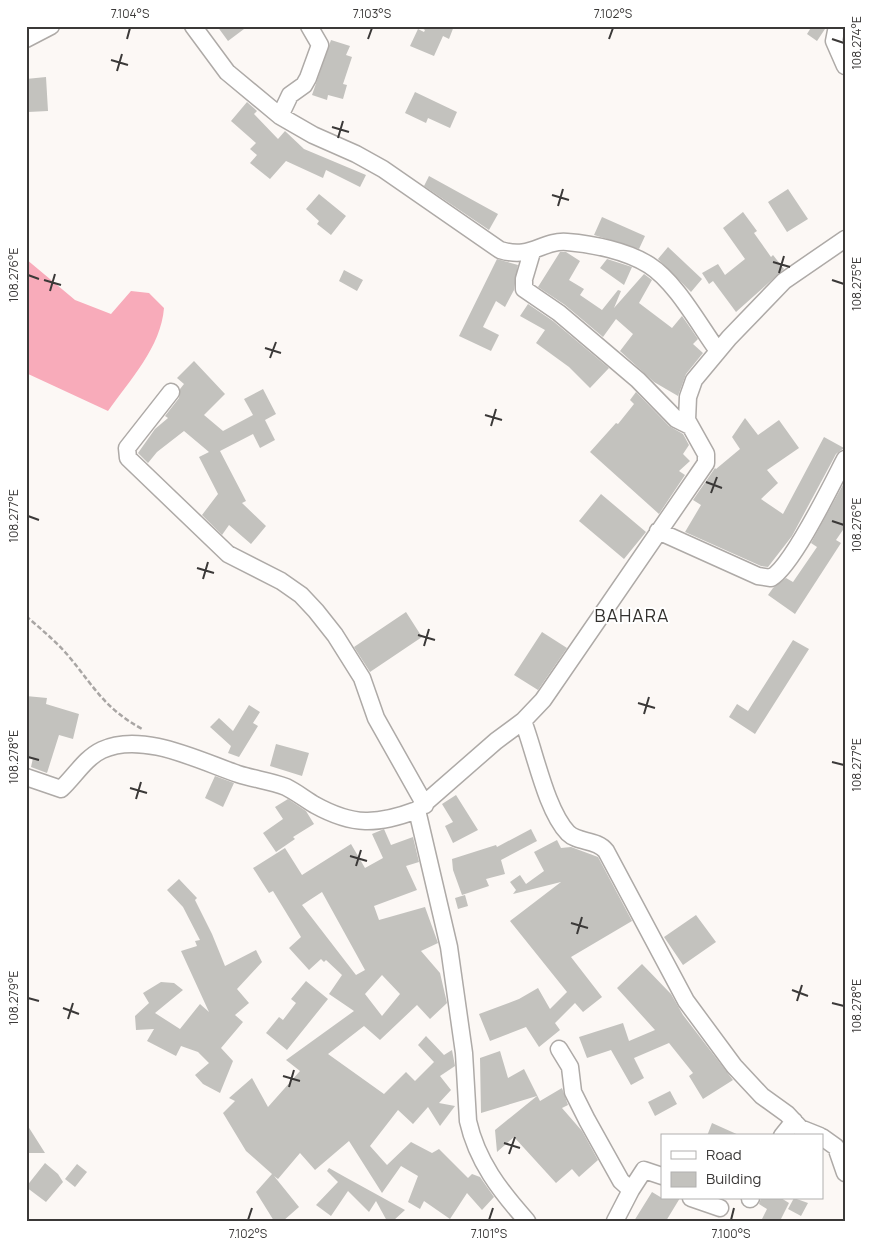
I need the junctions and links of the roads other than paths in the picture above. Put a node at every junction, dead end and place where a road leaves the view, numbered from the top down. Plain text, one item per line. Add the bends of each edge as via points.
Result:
1 (51, 26) edge
2 (193, 26) edge
3 (309, 26) edge
4 (837, 26) edge
5 (26, 39) edge
6 (845, 66) edge
7 (280, 116) junction
8 (845, 239) edge
9 (532, 252) junction
10 (718, 351) junction
11 (172, 392) dead end
12 (690, 426) junction
13 (845, 459) edge
14 (658, 531) junction
15 (523, 721) junction
16 (26, 777) edge
17 (421, 807) junction
18 (559, 1049) dead end
19 (794, 1121) junction
20 (784, 1134) edge
21 (815, 1134) edge
22 (824, 1138) edge
23 (845, 1173) edge
24 (661, 1176) edge
25 (631, 1190) junction
26 (697, 1200) edge
27 (720, 1208) dead end
28 (527, 1221) edge
29 (614, 1221) edge

1 - 5 street
2 - 7 street via 227,72
3 - 7 street via 320,45 308,78 290,95
4 - 6 street via 834,41
7 - 9 street via 383,169 500,250 522,254
8 - 10 street via 784,281
9 - 10 street via 566,242 616,252 649,265 669,283
9 - 12 street via 524,289 559,313 638,380 676,419
10 - 12 street via 694,380 687,409
11 - 17 street via 127,448 128,458 228,554 281,580 316,611 362,678 376,718
12 - 14 street via 706,454 706,463
13 - 14 street via 780,571 771,578 758,576
14 - 15 street via 548,695
15 - 17 street
15 - 19 street via 547,793 562,824 574,837 606,851 686,1001 751,1086
16 - 17 street via 61,789 101,751 120,745 147,746 167,749 284,787 320,807 353,820 378,822
17 - 28 street via 459,1010 467,1113 472,1137 489,1174
18 - 25 street via 570,1067 572,1089 586,1120 621,1181
19 - 20 street
19 - 21 street via 805,1131
22 - 23 street via 836,1147
24 - 25 street via 644,1170
25 - 29 street
26 - 27 street

